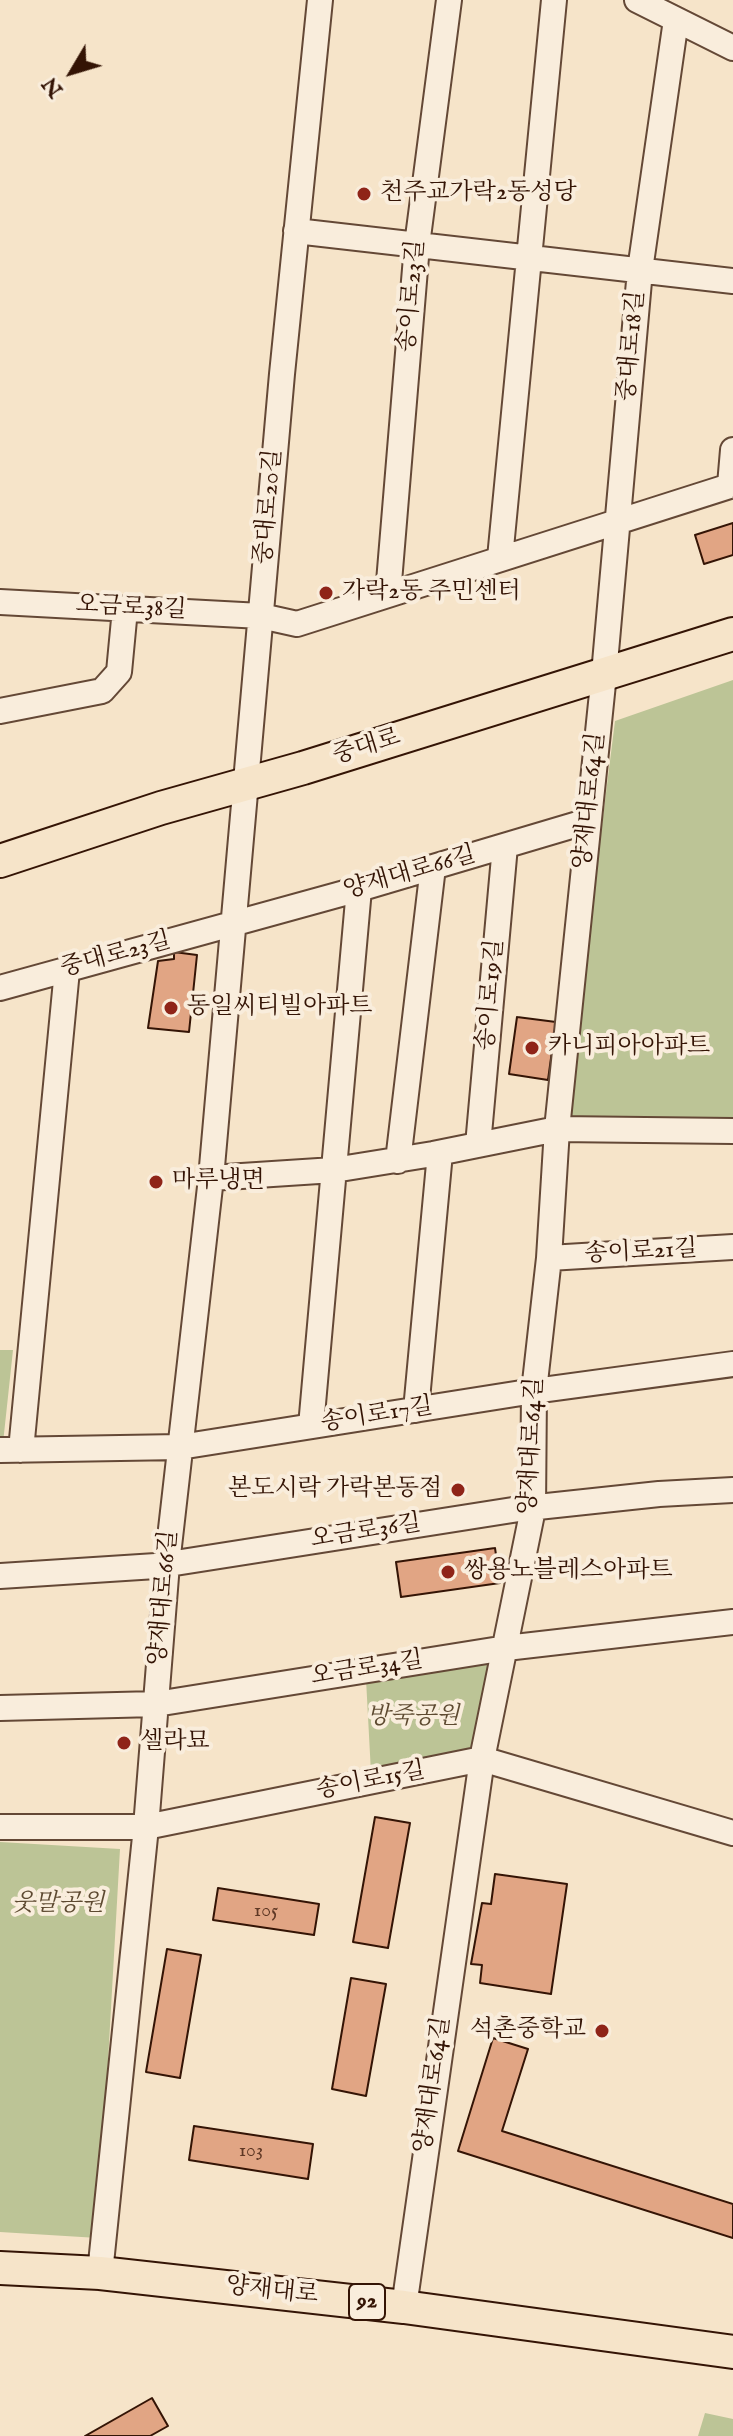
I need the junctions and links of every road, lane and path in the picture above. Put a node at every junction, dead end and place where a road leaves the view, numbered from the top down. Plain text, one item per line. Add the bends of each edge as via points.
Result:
1 (320, 0) edge
2 (449, 0) edge
3 (554, 0) edge
4 (637, 0) edge
5 (674, 10) edge
6 (733, 31) edge
7 (733, 48) edge
8 (296, 231) junction
9 (417, 245) junction
10 (530, 258) junction
11 (640, 270) junction
12 (733, 281) edge
13 (733, 450) edge
14 (732, 485) edge
15 (617, 520) junction
16 (500, 558) junction
17 (388, 594) junction
18 (0, 602) edge
19 (125, 609) junction
20 (261, 616) junction
21 (733, 634) edge
22 (604, 674) junction
23 (0, 711) edge
24 (243, 783) junction
25 (588, 821) junction
26 (505, 846) junction
27 (0, 861) edge
28 (433, 867) junction
29 (359, 889) junction
30 (232, 925) junction
31 (67, 970) junction
32 (0, 988) edge
33 (557, 1129) junction
34 (733, 1131) edge
35 (478, 1145) junction
36 (440, 1153) junction
37 (398, 1161) junction
38 (334, 1170) junction
39 (211, 1178) junction
40 (733, 1247) edge
41 (549, 1258) junction
42 (733, 1364) edge
43 (534, 1391) junction
44 (416, 1410) junction
45 (311, 1426) junction
46 (180, 1447) junction
47 (10, 1450) edge
48 (733, 1490) edge
49 (533, 1509) junction
50 (167, 1564) junction
51 (0, 1576) edge
52 (733, 1622) edge
53 (506, 1648) junction
54 (156, 1704) junction
55 (0, 1708) edge
56 (482, 1759) junction
57 (0, 1827) edge
58 (146, 1827) junction
59 (732, 1830) edge
60 (0, 2268) edge
61 (100, 2273) junction
62 (404, 2307) junction
63 (733, 2352) edge

1 - 8 street, 중대로20길
2 - 9 street, 송이로23길
3 - 10 street
4 - 5 street
5 - 6 street
5 - 7 street
5 - 11 street, 중대로18길
8 - 9 street
8 - 20 street, 중대로20길
9 - 10 street
9 - 17 street, 송이로23길
10 - 11 street
10 - 16 street
11 - 12 street
11 - 15 street, 중대로18길
13 - 14 street
14 - 15 street
15 - 16 street
15 - 22 street, 중대로18길
16 - 17 street
17 - 20 street via 297,624
18 - 19 street, 오금로38길
19 - 20 street, 오금로38길
19 - 23 street via 119,672 102,691
20 - 24 street, 중대로20길
21 - 22 main road, 중대로
22 - 24 main road, 중대로
22 - 25 street, 양재대로64길
24 - 27 main road, 중대로
24 - 30 street, 양재대로66길
25 - 26 street, 양재대로66길
25 - 33 street, 양재대로64길
26 - 28 street, 양재대로66길
26 - 35 street, 송이로19길
28 - 29 street, 양재대로66길
28 - 37 street
29 - 30 street, 양재대로66길
29 - 38 street
30 - 31 street, 중대로23길
30 - 39 street, 양재대로66길
31 - 32 street, 중대로23길
31 - 47 street, 송이로17길
33 - 34 street
33 - 35 street
33 - 41 street, 양재대로64길
35 - 36 street
36 - 37 street
36 - 44 street
37 - 38 street
38 - 39 street
38 - 45 street
39 - 46 street, 양재대로66길
40 - 41 street, 송이로21길
41 - 43 street, 양재대로64길
42 - 43 street, 송이로17길
43 - 44 street, 송이로17길
43 - 49 street, 양재대로64길
44 - 45 street, 송이로17길
45 - 46 street, 송이로17길
46 - 47 street, 송이로17길
46 - 50 street, 양재대로66길
48 - 49 street, 오금로36길
49 - 50 street, 오금로36길
49 - 53 street, 양재대로64길
50 - 51 street, 오금로36길
50 - 54 street, 양재대로66길
52 - 53 street, 오금로34길
53 - 54 street, 오금로34길
53 - 56 street, 양재대로64길
54 - 55 street, 오금로34길
54 - 58 street, 양재대로66길
56 - 58 street, 송이로15길
56 - 59 street, 송이로15길
56 - 62 street, 양재대로64길
57 - 58 street, 송이로15길
58 - 61 street, 양재대로66길
60 - 61 main road, 양재대로 / 92
61 - 62 main road, 양재대로 / 92
62 - 63 main road, 양재대로 / 92

